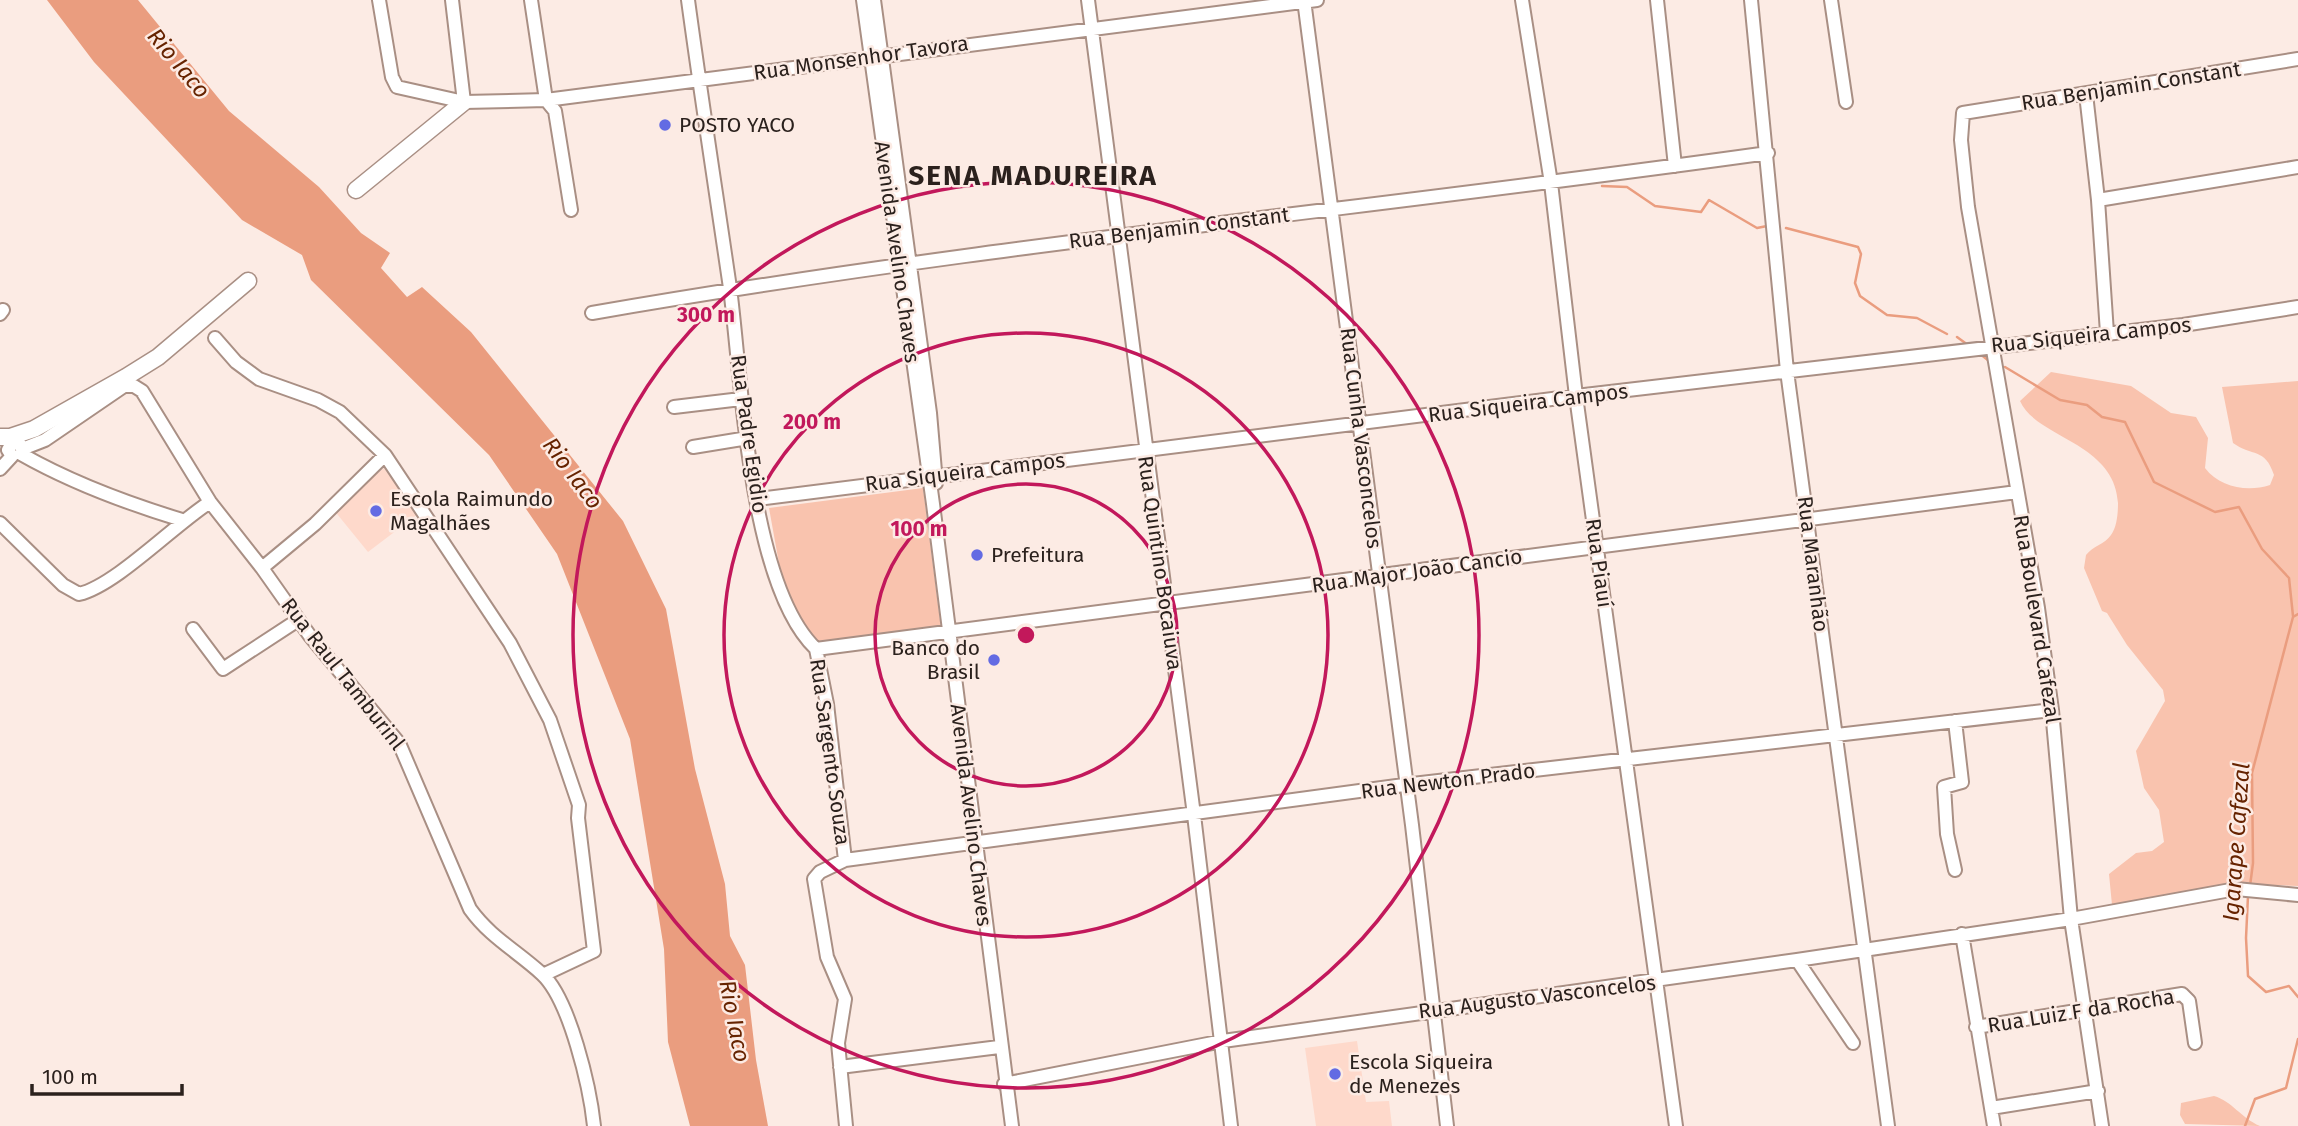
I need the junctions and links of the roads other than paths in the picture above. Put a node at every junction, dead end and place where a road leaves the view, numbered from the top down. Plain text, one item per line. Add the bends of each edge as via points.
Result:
1 (379, 0) edge
2 (452, 0) edge
3 (531, 0) edge
4 (688, 0) edge
5 (863, 0) edge
6 (874, 0) edge
7 (1088, 0) edge
8 (1308, 0) edge
9 (1522, 0) edge
10 (1657, 0) edge
11 (1751, 0) edge
12 (1831, 0) edge
13 (1091, 27) junction
14 (876, 57) junction
15 (2298, 59) edge
16 (699, 79) junction
17 (2086, 94) junction
18 (546, 100) junction
19 (464, 102) junction
20 (1846, 102) dead end
21 (1964, 113) joint
22 (1768, 153) junction
23 (1675, 166) junction
24 (2298, 167) edge
25 (1552, 183) junction
26 (356, 190) dead end
27 (2098, 200) junction
28 (1331, 208) junction
29 (570, 211) dead end
30 (1119, 236) junction
31 (904, 264) junction
32 (248, 281) dead end
33 (730, 291) junction
34 (2298, 307) edge
35 (592, 313) dead end
36 (2107, 333) junction
37 (215, 338) dead end
38 (1991, 346) junction
39 (1787, 371) junction
40 (1576, 396) junction
41 (741, 399) junction
42 (674, 407) dead end
43 (1360, 424) junction
44 (747, 438) junction
45 (13, 446) edge
46 (693, 447) dead end
47 (1144, 449) junction
48 (384, 455) junction
49 (0, 469) edge
50 (932, 475) junction
51 (2017, 492) junction
52 (758, 499) junction
53 (210, 502) junction
54 (182, 520) junction
55 (1808, 520) junction
56 (0, 523) edge
57 (1597, 547) junction
58 (262, 568) junction
59 (1378, 577) junction
60 (1165, 602) junction
61 (298, 620) junction
62 (192, 629) dead end
63 (949, 632) junction
64 (816, 649) junction
65 (2052, 710) junction
66 (1955, 721) junction
67 (1836, 733) junction
68 (1624, 761) junction
69 (1404, 785) junction
70 (1194, 815) junction
71 (975, 843) junction
72 (845, 860) junction
73 (1955, 870) dead end
74 (2298, 895) edge
75 (2071, 919) junction
76 (1962, 934) junction
77 (1865, 950) junction
78 (1797, 960) junction
79 (543, 975) junction
80 (1656, 981) junction
81 (2084, 1009) junction
82 (1434, 1010) junction
83 (1976, 1027) junction
84 (1223, 1041) junction
85 (1853, 1043) dead end
86 (2195, 1043) dead end
87 (999, 1046) junction
88 (840, 1067) junction
89 (1004, 1084) junction
90 (2098, 1091) junction
91 (1991, 1108) junction
92 (594, 1126) edge
93 (846, 1126) edge
94 (1012, 1126) edge
95 (1231, 1126) edge
96 (1447, 1126) edge
97 (1676, 1126) edge
98 (1888, 1126) edge
99 (1994, 1126) edge
100 (2102, 1126) edge

1 - 19 street, Rua Monsenhor Tavora via 397,88
2 - 19 street
3 - 18 street
4 - 16 street, Rua Padre Egidio
5 - 14 street, Avenida Avelino Chaves
6 - 14 street, Avenida Avelino Chaves
7 - 13 street, Rua Quintino Bocaiuva
8 - 13 street, Rua Monsenhor Tavora
8 - 28 street, Rua Cunha Vasconcelos
9 - 25 street, Rua Piauí
10 - 23 street
11 - 22 street, Rua Maranhão
12 - 20 street
13 - 14 street, Rua Monsenhor Tavora
13 - 30 street, Rua Quintino Bocaiuva
14 - 16 street, Rua Monsenhor Tavora
14 - 31 street, Avenida Avelino Chaves
15 - 17 street, Rua Benjamin Constant
16 - 18 street, Rua Monsenhor Tavora
16 - 33 street, Rua Padre Egidio
17 - 21 street, Rua Benjamin Constant
17 - 27 street
18 - 19 street, Rua Monsenhor Tavora
18 - 29 street via 555,111
19 - 26 street
21 - 38 street, Rua Boulevard Cafezal via 1961,140 1968,207
22 - 23 street, Rua Benjamin Constant
22 - 39 street, Rua Maranhão
23 - 25 street, Rua Benjamin Constant
24 - 27 street
25 - 28 street, Rua Benjamin Constant
25 - 40 street, Rua Piauí
27 - 36 street
28 - 30 street, Rua Benjamin Constant
28 - 43 street, Rua Cunha Vasconcelos
30 - 31 street, Rua Benjamin Constant
30 - 47 street, Rua Quintino Bocaiuva
31 - 33 street, Rua Benjamin Constant
31 - 50 street, Avenida Avelino Chaves
32 - 45 street via 158,357
33 - 35 street, Rua Benjamin Constant
33 - 41 street, Rua Padre Egidio
34 - 36 street, Rua Siqueira Campos
36 - 38 street, Rua Siqueira Campos
37 - 48 street via 259,379 340,412
38 - 39 street, Rua Siqueira Campos
38 - 51 street, Rua Boulevard Cafezal
39 - 40 street, Rua Siqueira Campos
39 - 55 street, Rua Maranhão
40 - 43 street, Rua Siqueira Campos
40 - 57 street, Rua Piauí
41 - 42 street
41 - 44 street, Rua Padre Egidio
43 - 47 street, Rua Siqueira Campos
43 - 59 street, Rua Cunha Vasconcelos
44 - 46 street
44 - 52 street, Rua Padre Egidio
45 - 49 street
45 - 53 street, Rua Raul Tamburinl via 45,440 124,386 134,386 142,391
45 - 54 street via 94,490
47 - 50 street, Rua Siqueira Campos
47 - 60 street, Rua Quintino Bocaiuva
48 - 58 street via 315,524
48 - 79 street via 510,643 550,720 579,806 594,951
50 - 52 street, Rua Siqueira Campos
50 - 63 street, Avenida Avelino Chaves
51 - 55 street, Rua Major João Cancio
51 - 65 street, Rua Boulevard Cafezal
52 - 64 street, Rua Padre Egidio via 767,549 788,610
53 - 54 street
53 - 58 street, Rua Raul Tamburinl
54 - 56 street via 107,582 79,594 63,585
55 - 57 street, Rua Major João Cancio
55 - 67 street, Rua Maranhão
57 - 59 street, Rua Major João Cancio
57 - 68 street, Rua Piauí
58 - 61 street, Rua Raul Tamburinl
59 - 60 street, Rua Major João Cancio
59 - 69 street, Rua Cunha Vasconcelos
60 - 63 street, Rua Major João Cancio
60 - 70 street, Rua Quintino Bocaiuva
61 - 62 street via 223,669
61 - 79 street, Rua Raul Tamburinl via 399,743 470,909 485,929
63 - 64 street, Rua Major João Cancio
63 - 71 street, Avenida Avelino Chaves
64 - 72 street, Rua Sargento Souza
65 - 66 street, Rua Newton Prado
65 - 75 street, Rua Boulevard Cafezal
66 - 67 street, Rua Newton Prado
66 - 73 street via 1962,782 1944,787
67 - 68 street, Rua Newton Prado
67 - 77 street, Rua Maranhão
68 - 69 street, Rua Newton Prado
68 - 80 street, Rua Piauí
69 - 70 street, Rua Newton Prado
69 - 82 street, Rua Cunha Vasconcelos
70 - 71 street, Rua Newton Prado
70 - 84 street, Rua Quintino Bocaiuva
71 - 72 street, Rua Newton Prado
71 - 87 street, Avenida Avelino Chaves
72 - 88 street, Rua Sargento Souza via 814,879 827,957 845,999 838,1043
74 - 75 street, Rua Augusto Vasconcelos via 2236,889
75 - 76 street, Rua Augusto Vasconcelos
75 - 81 street, Rua Boulevard Cafezal
76 - 77 street, Rua Augusto Vasconcelos
76 - 83 street
77 - 78 street, Rua Augusto Vasconcelos
77 - 98 street, Rua Maranhão
78 - 80 street, Rua Augusto Vasconcelos
78 - 85 street
79 - 92 street, Rua Raul Tamburinl via 561,1000
80 - 82 street, Rua Augusto Vasconcelos
80 - 97 street, Rua Piauí
81 - 83 street, Rua Luiz F da Rocha
81 - 86 street, Rua Luiz F da Rocha via 2187,996
81 - 90 street, Rua Boulevard Cafezal
82 - 84 street, Rua Augusto Vasconcelos
82 - 96 street, Rua Cunha Vasconcelos
83 - 91 street
84 - 89 street, Rua Augusto Vasconcelos
84 - 95 street, Rua Quintino Bocaiuva
87 - 88 street
87 - 89 street, Avenida Avelino Chaves
88 - 93 street, Rua Sargento Souza
89 - 94 street, Avenida Avelino Chaves
90 - 91 street
90 - 100 street, Rua Boulevard Cafezal
91 - 99 street

